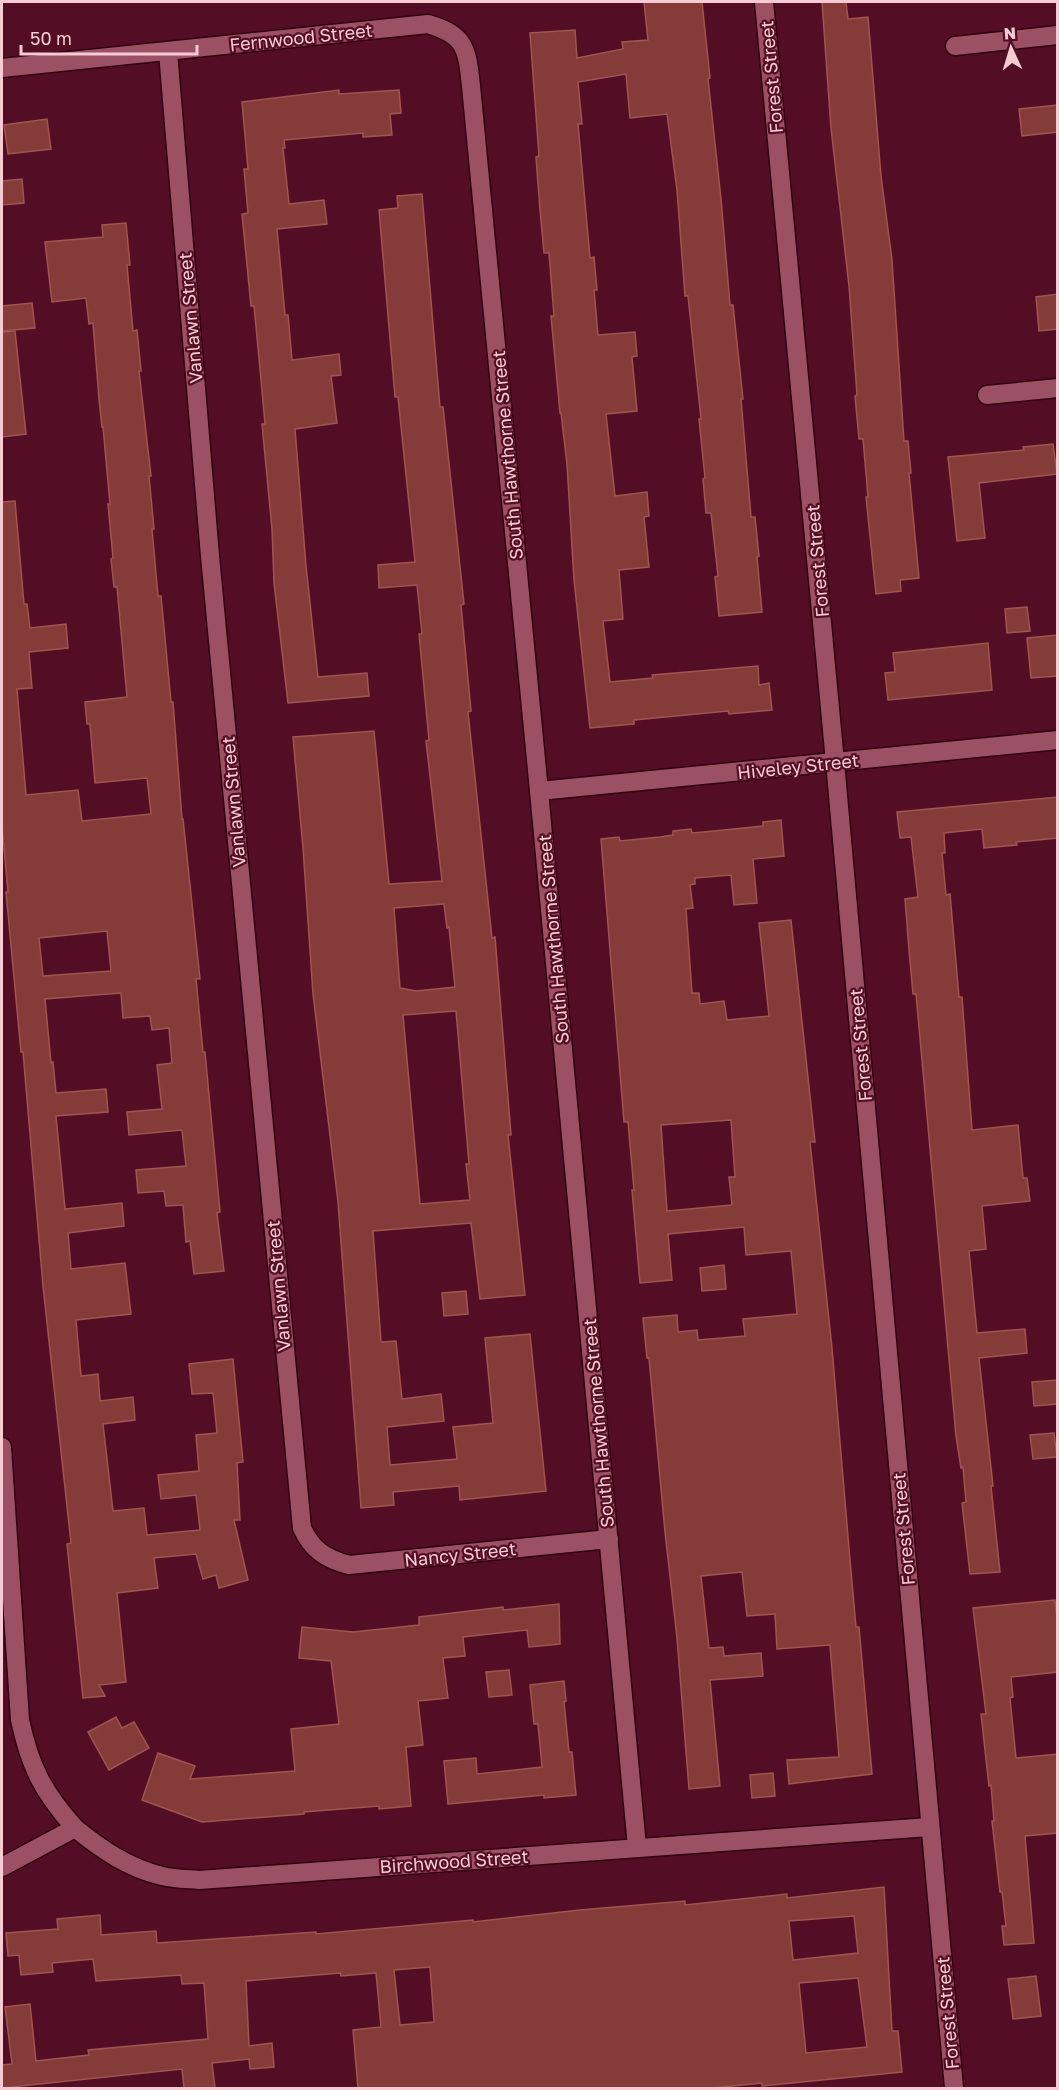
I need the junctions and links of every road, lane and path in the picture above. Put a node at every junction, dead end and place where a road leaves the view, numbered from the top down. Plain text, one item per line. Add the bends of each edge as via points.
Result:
1 (764, 2) edge
2 (455, 35) joint
3 (1058, 35) edge
4 (955, 46) dead end
5 (168, 52) junction
6 (2, 68) edge
7 (1058, 388) edge
8 (987, 395) dead end
9 (1058, 740) edge
10 (835, 762) junction
11 (539, 791) junction
12 (2, 1447) edge
13 (609, 1539) junction
14 (315, 1549) joint
15 (930, 1827) junction
16 (75, 1828) junction
17 (637, 1847) junction
18 (2, 1866) edge
19 (954, 2088) edge

1 - 10 street, Forest Street
2 - 5 street, Fernwood Street via 428,24
2 - 11 street, South Hawthorne Street via 463,44 470,68
3 - 4 street
5 - 6 street, Fernwood Street
5 - 14 street, Vanlawn Street via 210,556 299,1506 302,1528
7 - 8 street
9 - 10 street, Hiveley Street
10 - 11 street, Hiveley Street
10 - 15 street, Forest Street
11 - 13 street, South Hawthorne Street
12 - 16 street, Birchwood Street via 20,1720 37,1777
13 - 14 street, Nancy Street via 349,1564 331,1560
13 - 17 street, South Hawthorne Street
15 - 17 street, Birchwood Street
15 - 19 street, Forest Street
16 - 17 street, Birchwood Street via 101,1849 134,1867 199,1881
16 - 18 street

